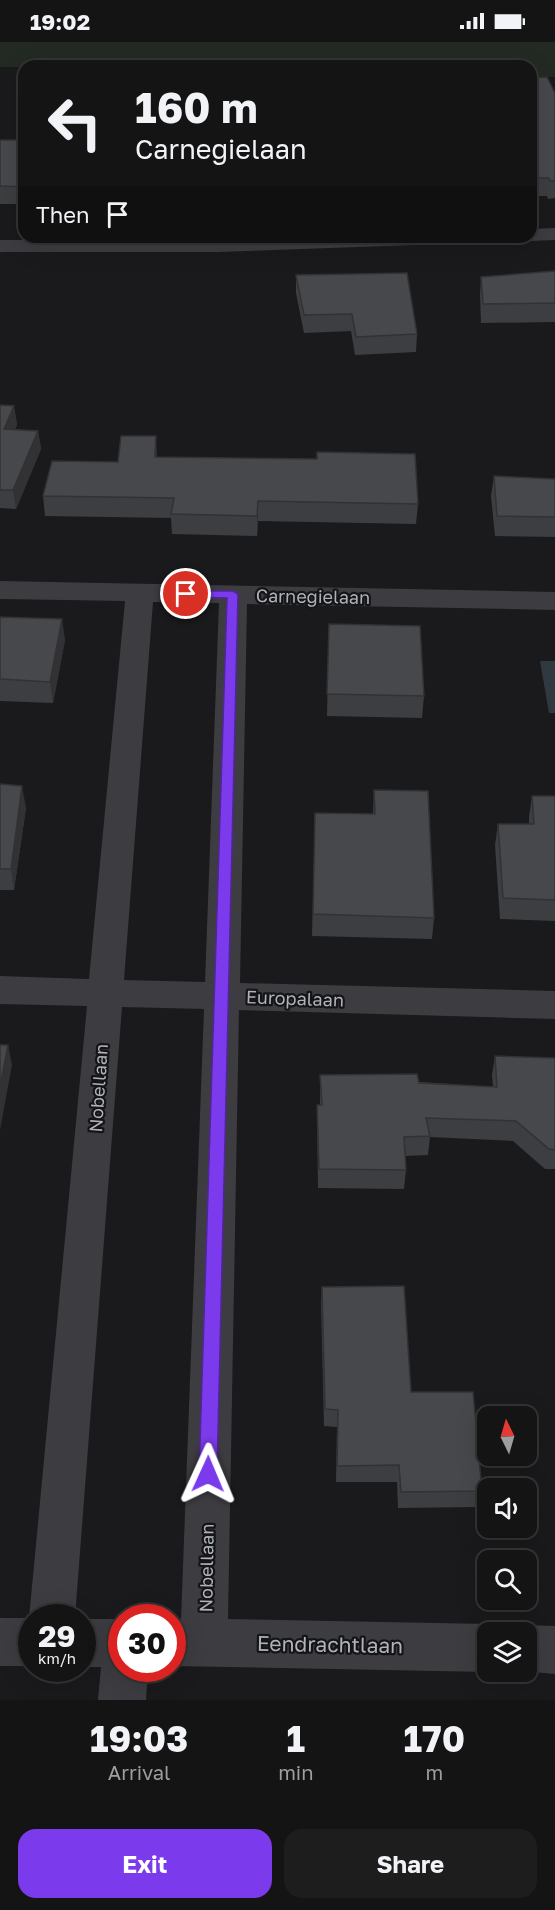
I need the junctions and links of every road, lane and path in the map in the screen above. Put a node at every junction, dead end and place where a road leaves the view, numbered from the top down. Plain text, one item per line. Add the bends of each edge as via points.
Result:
1 (555, 234) edge
2 (537, 235) edge
3 (302, 243) edge
4 (0, 246) edge
5 (0, 590) edge
6 (140, 594) junction
7 (233, 594) junction
8 (555, 601) edge
9 (0, 990) edge
10 (104, 992) junction
11 (220, 996) junction
12 (555, 1005) edge
13 (53, 1604) edge
14 (188, 1641) edge
15 (0, 1642) edge
16 (18, 1642) edge
17 (477, 1648) edge
18 (537, 1649) edge
19 (555, 1650) edge
20 (123, 1682) edge
21 (122, 1700) edge

1 - 2 street
3 - 4 street
5 - 6 street, Carnegielaan
6 - 7 street, Carnegielaan
6 - 10 street, Nobellaan
7 - 8 street, Carnegielaan
7 - 11 street, Nobellaan
9 - 10 street, Europalaan
10 - 11 street, Europalaan
10 - 13 street, Nobellaan via 90,1200
11 - 12 street, Europalaan
11 - 14 street, Nobellaan
14 - 17 street, Eendrachtlaan
15 - 16 street
18 - 19 street
20 - 21 street

